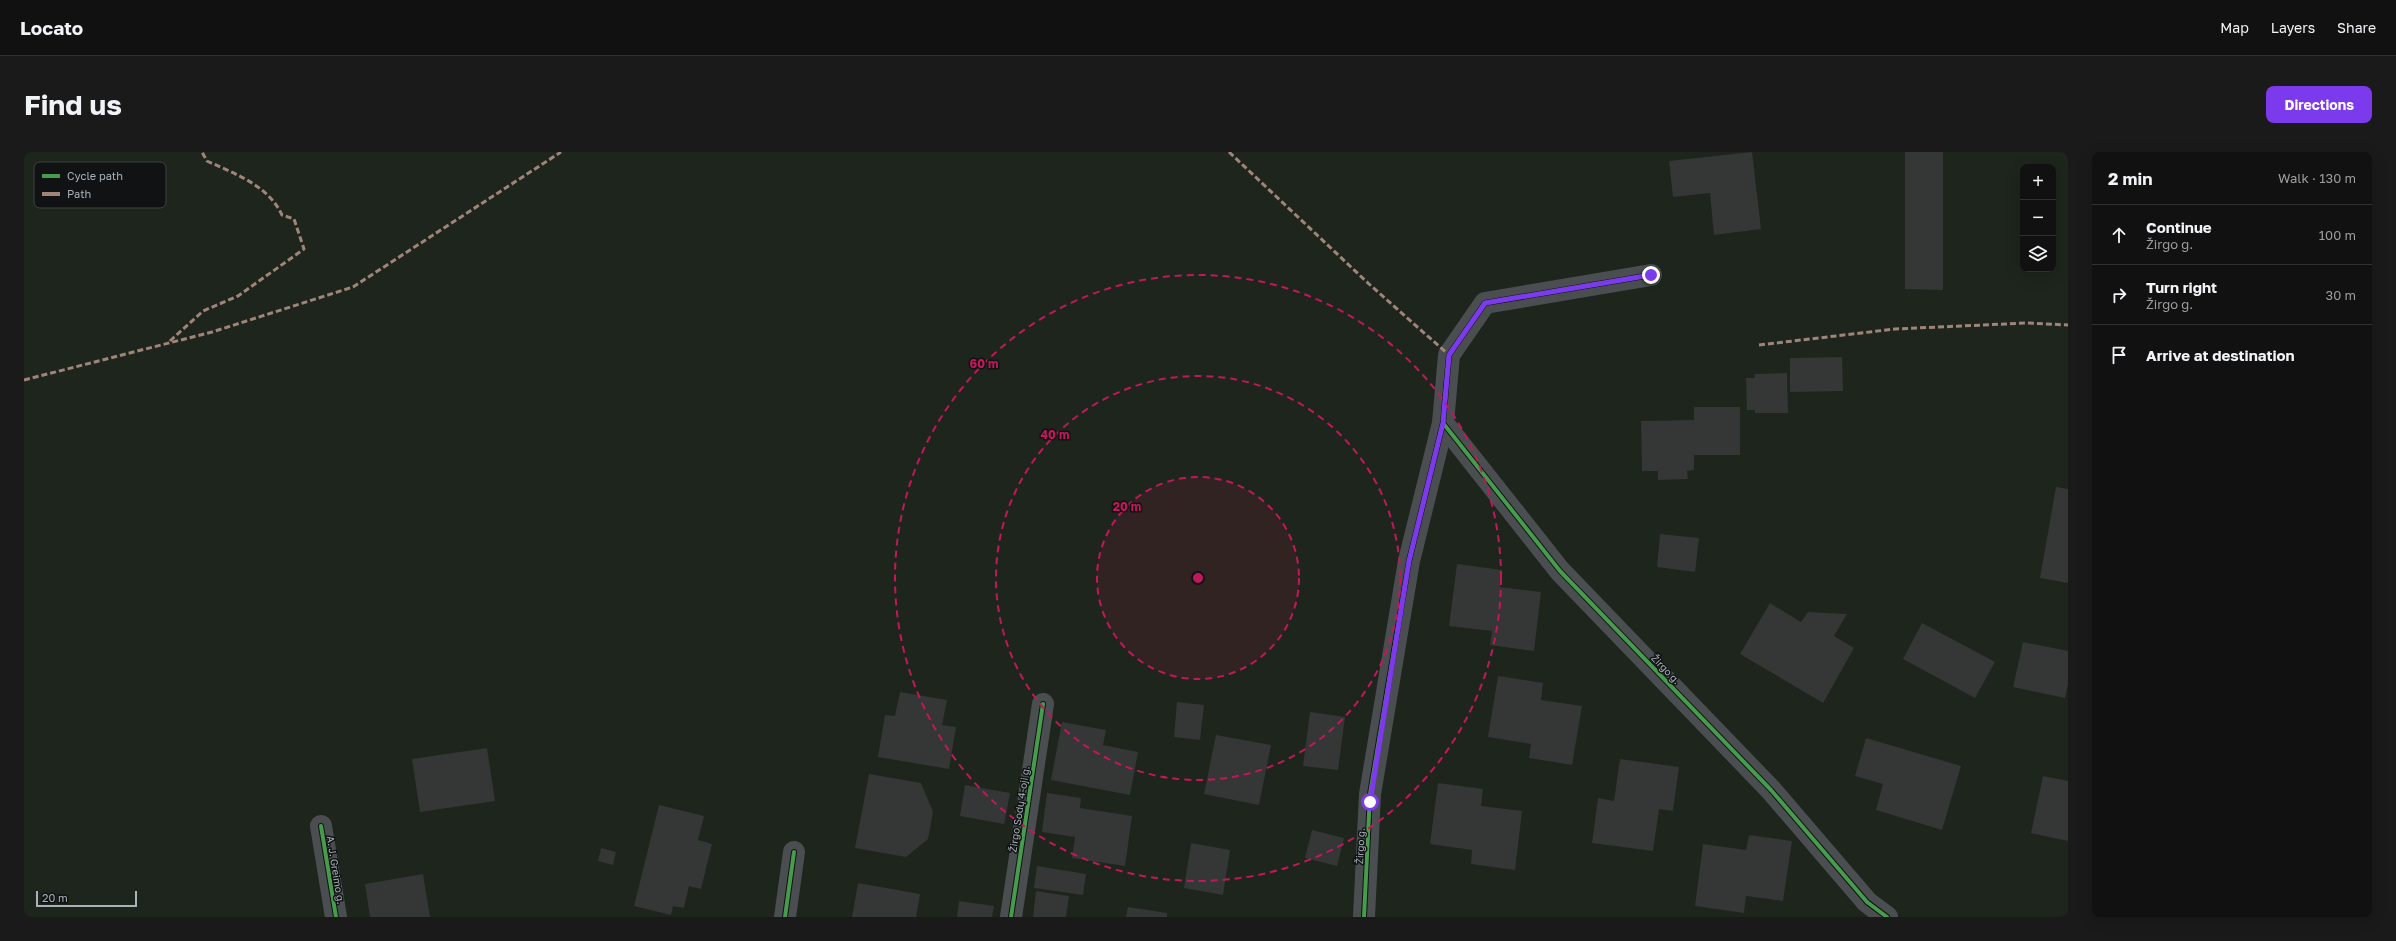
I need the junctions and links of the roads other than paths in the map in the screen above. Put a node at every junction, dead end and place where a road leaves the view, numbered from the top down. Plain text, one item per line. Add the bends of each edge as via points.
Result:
1 (1651, 275) dead end
2 (1443, 423) junction
3 (1043, 704) dead end
4 (321, 826) dead end
5 (794, 852) dead end
6 (336, 917) edge
7 (785, 917) edge
8 (1010, 917) edge
9 (1364, 917) edge
10 (1887, 917) edge

1 - 2 street, Žirgo g. via 1485,303 1449,355
2 - 9 street, Žirgo g. via 1409,561 1370,794
2 - 10 street, Žirgo g. via 1560,571 1771,790 1867,902
3 - 8 street, Žirgo Sodų 4-oji g.
4 - 6 street, A. J. Greimo g.
5 - 7 street

